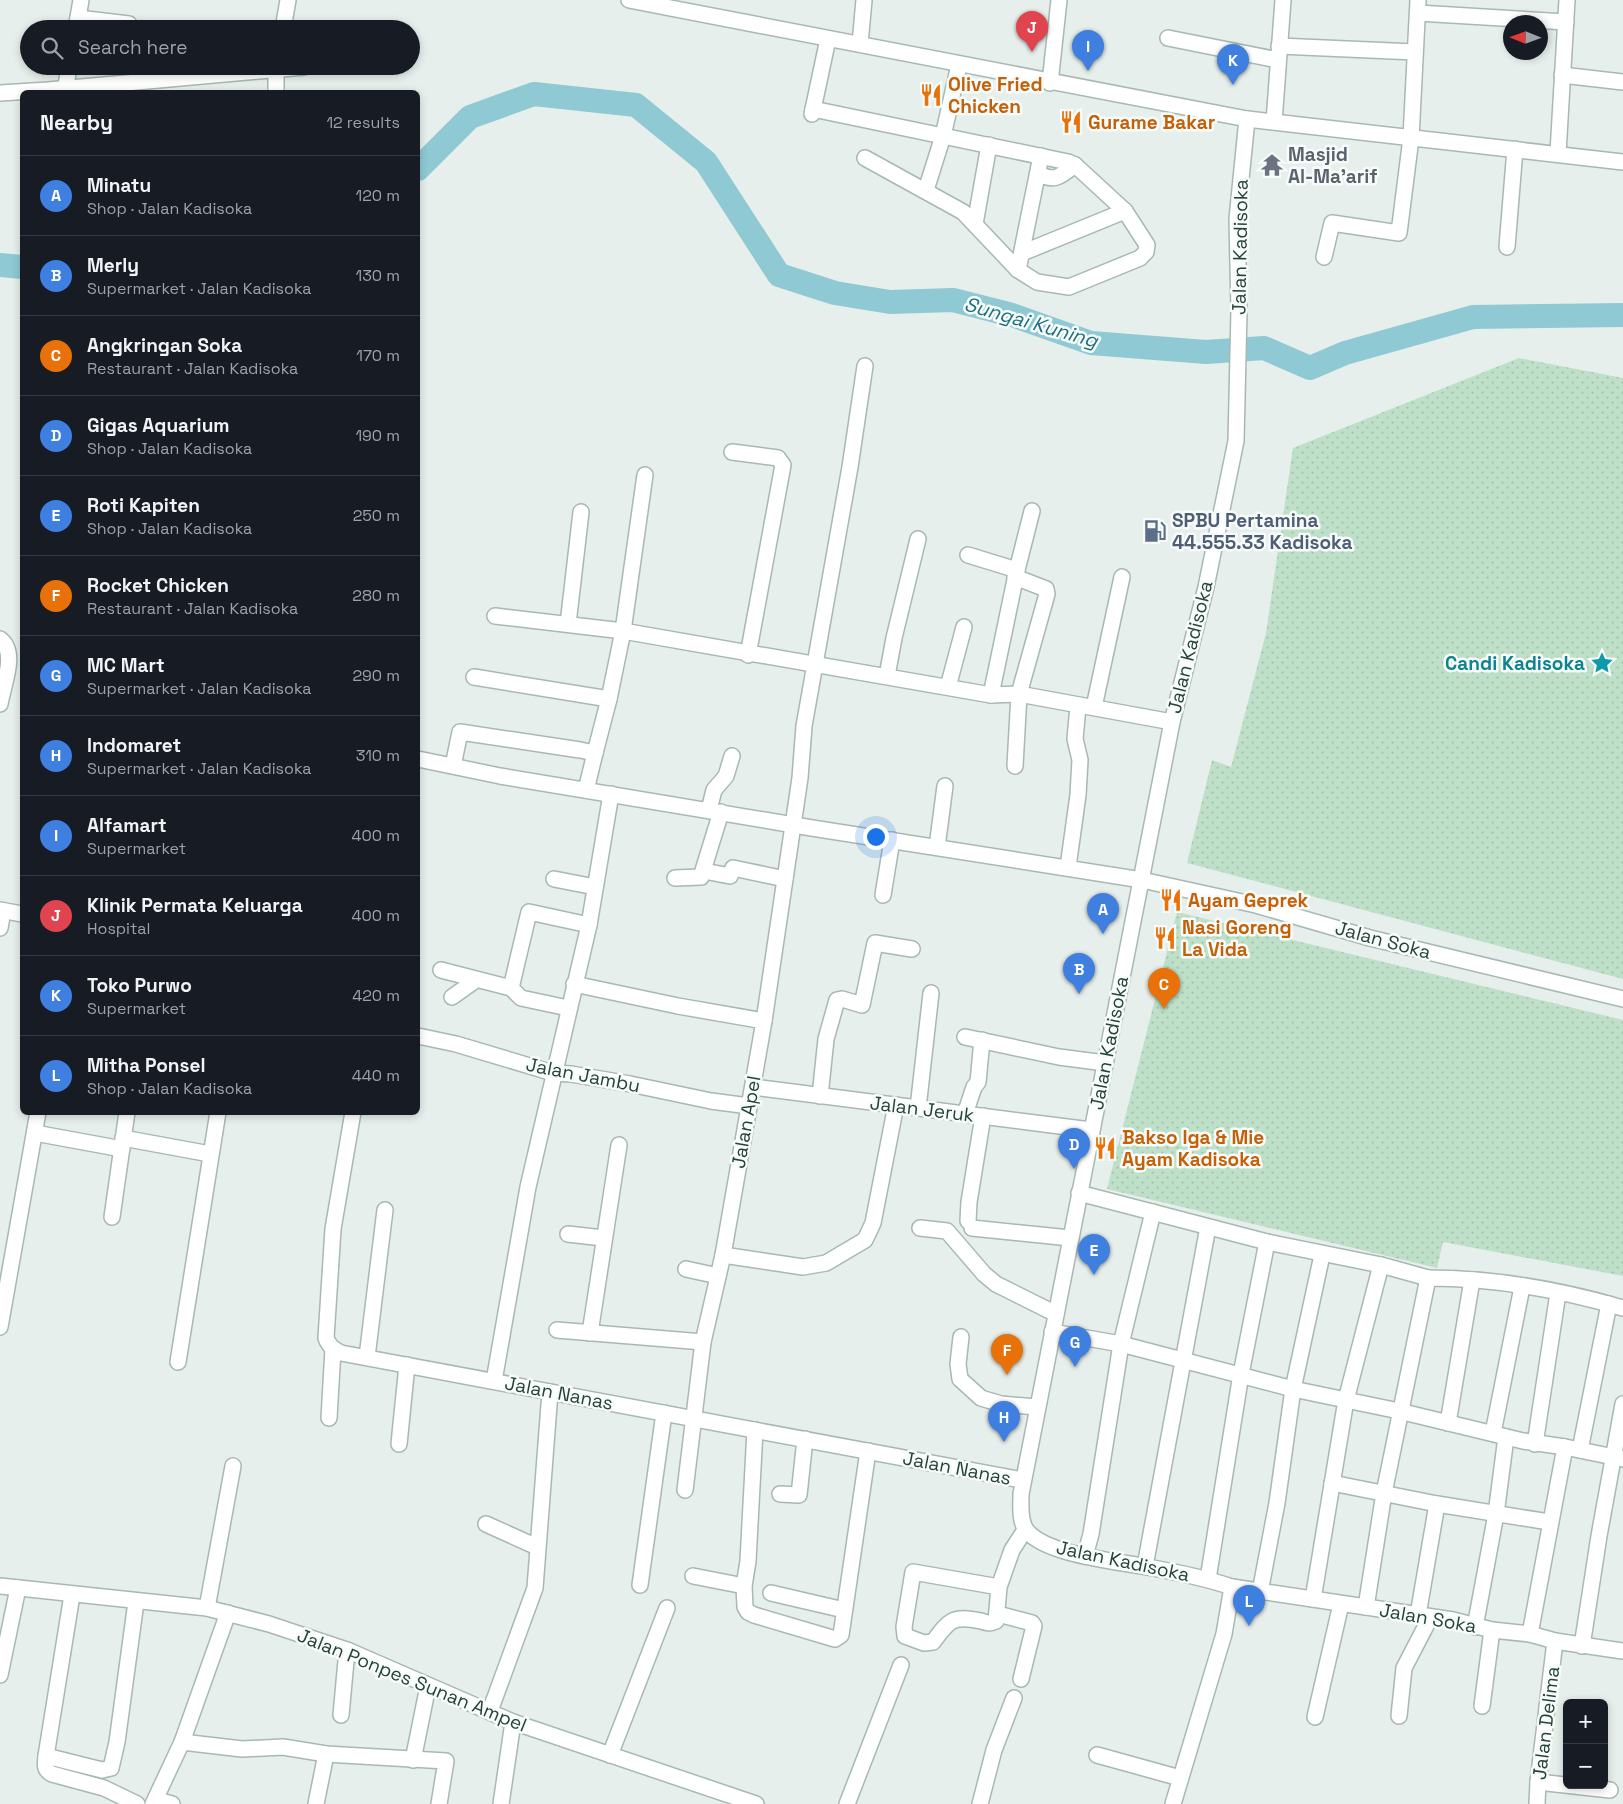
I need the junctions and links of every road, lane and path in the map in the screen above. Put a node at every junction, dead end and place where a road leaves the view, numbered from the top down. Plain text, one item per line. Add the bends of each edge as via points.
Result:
1 (81, 0) edge
2 (288, 0) edge
3 (629, 0) edge
4 (864, 0) edge
5 (1283, 0) edge
6 (1567, 0) edge
7 (1056, 1) edge
8 (669, 4) edge
9 (1418, 6) edge
10 (78, 20) edge
11 (285, 20) edge
12 (1566, 22) junction
13 (1168, 38) dead end
14 (828, 39) junction
15 (860, 44) junction
16 (1415, 52) junction
17 (1279, 53) junction
18 (959, 65) junction
19 (68, 75) edge
20 (206, 75) edge
21 (276, 75) edge
22 (1562, 75) junction
23 (1050, 82) junction
24 (1623, 82) edge
25 (66, 90) edge
26 (75, 90) edge
27 (276, 90) edge
28 (20, 92) edge
29 (0, 93) edge
30 (1247, 119) junction
31 (1274, 122) junction
32 (943, 136) junction
33 (1411, 138) junction
34 (989, 145) junction
35 (1515, 149) junction
36 (1558, 154) junction
37 (1041, 156) junction
38 (865, 158) dead end
39 (1623, 162) edge
40 (1075, 165) junction
41 (1038, 173) junction
42 (926, 190) junction
43 (1125, 211) junction
44 (975, 224) junction
45 (1507, 247) dead end
46 (1022, 253) junction
47 (1324, 257) dead end
48 (1018, 270) junction
49 (865, 366) dead end
50 (732, 452) dead end
51 (645, 475) dead end
52 (581, 512) dead end
53 (1032, 512) dead end
54 (918, 539) dead end
55 (968, 555) dead end
56 (1016, 574) junction
57 (1122, 577) dead end
58 (494, 616) dead end
59 (568, 624) junction
60 (964, 627) dead end
61 (623, 631) junction
62 (0, 639) edge
63 (748, 655) junction
64 (16, 660) edge
65 (816, 665) junction
66 (887, 676) junction
67 (474, 677) dead end
68 (948, 687) junction
69 (1, 688) edge
70 (1019, 694) junction
71 (991, 695) junction
72 (609, 699) junction
73 (0, 704) edge
74 (1078, 706) junction
75 (1094, 707) junction
76 (1172, 722) junction
77 (595, 753) junction
78 (732, 756) dead end
79 (420, 759) edge
80 (452, 766) junction
81 (1015, 766) dead end
82 (945, 786) dead end
83 (586, 790) junction
84 (611, 794) junction
85 (715, 811) junction
86 (793, 825) junction
87 (892, 840) junction
88 (937, 847) junction
89 (1068, 867) junction
90 (704, 871) junction
91 (675, 878) dead end
92 (554, 879) dead end
93 (785, 879) junction
94 (1142, 880) junction
95 (595, 887) junction
96 (883, 895) dead end
97 (1, 910) edge
98 (20, 914) edge
99 (589, 925) junction
100 (0, 928) edge
101 (912, 949) dead end
102 (441, 970) dead end
103 (476, 980) junction
104 (574, 984) junction
105 (511, 988) junction
106 (931, 993) dead end
107 (452, 997) dead end
108 (1623, 999) edge
109 (568, 1008) junction
110 (764, 1021) junction
111 (420, 1036) edge
112 (965, 1036) dead end
113 (982, 1040) junction
114 (1105, 1063) junction
115 (554, 1073) junction
116 (752, 1088) junction
117 (820, 1096) junction
118 (896, 1105) junction
119 (749, 1106) junction
120 (918, 1108) junction
121 (965, 1114) junction
122 (38, 1115) edge
123 (127, 1115) edge
124 (217, 1115) edge
125 (352, 1115) edge
126 (983, 1116) junction
127 (1091, 1130) junction
128 (35, 1133) junction
129 (122, 1143) junction
130 (619, 1145) dead end
131 (210, 1154) junction
132 (1079, 1193) junction
133 (385, 1210) dead end
134 (1153, 1212) junction
135 (112, 1217) dead end
136 (1208, 1227) junction
137 (920, 1228) dead end
138 (568, 1234) dead end
139 (603, 1238) junction
140 (1070, 1238) junction
141 (1267, 1242) junction
142 (724, 1255) junction
143 (1322, 1255) junction
144 (1381, 1266) junction
145 (686, 1269) dead end
146 (718, 1276) junction
147 (1428, 1278) junction
148 (1472, 1280) junction
149 (1522, 1287) junction
150 (1558, 1293) junction
151 (1616, 1306) edge
152 (1056, 1314) junction
153 (0, 1327) edge
154 (557, 1330) dead end
155 (1052, 1332) junction
156 (590, 1333) junction
157 (961, 1337) dead end
158 (702, 1342) junction
159 (1121, 1344) junction
160 (333, 1349) junction
161 (366, 1358) junction
162 (1182, 1360) junction
163 (178, 1362) dead end
164 (407, 1365) junction
165 (1241, 1374) junction
166 (494, 1381) junction
167 (1293, 1389) junction
168 (550, 1392) junction
169 (1346, 1400) junction
170 (1623, 1404) edge
171 (1037, 1407) junction
172 (1399, 1411) junction
173 (664, 1413) junction
174 (329, 1418) dead end
175 (693, 1418) junction
176 (1448, 1423) junction
177 (755, 1430) junction
178 (1500, 1435) junction
179 (805, 1439) junction
180 (399, 1444) dead end
181 (1535, 1444) junction
182 (1564, 1447) junction
183 (1580, 1450) junction
184 (868, 1451) junction
185 (1619, 1458) edge
186 (233, 1466) dead end
187 (1022, 1480) junction
188 (1332, 1483) junction
189 (686, 1490) dead end
190 (1384, 1493) junction
191 (780, 1494) dead end
192 (1437, 1504) junction
193 (1496, 1514) junction
194 (1549, 1522) junction
195 (486, 1524) dead end
196 (1025, 1530) junction
197 (537, 1547) junction
198 (1085, 1556) junction
199 (1145, 1566) junction
200 (693, 1576) dead end
201 (1208, 1579) junction
202 (640, 1585) dead end
203 (0, 1586) edge
204 (744, 1586) junction
205 (1000, 1587) junction
206 (1232, 1587) junction
207 (18, 1588) junction
208 (1260, 1592) junction
209 (771, 1593) dead end
210 (72, 1595) junction
211 (1313, 1599) junction
212 (136, 1602) junction
213 (1341, 1604) junction
214 (1366, 1607) junction
215 (208, 1608) junction
216 (667, 1608) dead end
217 (844, 1610) junction
218 (228, 1613) junction
219 (998, 1614) junction
220 (1424, 1617) junction
221 (1475, 1626) junction
222 (1492, 1630) junction
223 (1530, 1634) junction
224 (1555, 1641) junction
225 (1582, 1646) junction
226 (347, 1650) junction
227 (1623, 1651) edge
228 (901, 1665) dead end
229 (0, 1675) edge
230 (1021, 1679) dead end
231 (428, 1686) junction
232 (1014, 1698) dead end
233 (1482, 1706) dead end
234 (490, 1711) junction
235 (341, 1715) dead end
236 (1399, 1716) dead end
237 (1315, 1717) dead end
238 (513, 1722) junction
239 (182, 1742) junction
240 (326, 1754) junction
241 (610, 1754) junction
242 (1097, 1755) dead end
243 (46, 1756) junction
244 (412, 1760) junction
245 (1180, 1778) junction
246 (1538, 1782) junction
247 (1610, 1790) dead end
248 (718, 1798) edge
249 (155, 1802) edge
250 (137, 1804) edge
251 (172, 1804) edge
252 (316, 1804) edge
253 (439, 1804) edge
254 (501, 1804) edge
255 (756, 1804) edge
256 (847, 1804) edge
257 (980, 1804) edge
258 (1173, 1804) edge
259 (1537, 1804) edge

1 - 10 street
2 - 11 street
3 - 8 street
4 - 15 street
5 - 17 street
6 - 12 street
7 - 23 street
8 - 14 street
9 - 12 street
9 - 16 street
12 - 22 street
13 - 17 street
14 - 15 street
14 - 32 street via 812,112
15 - 18 street
16 - 17 street
16 - 33 street
17 - 31 street
18 - 23 street
18 - 32 street
19 - 25 street
20 - 26 street
21 - 27 street
22 - 24 street
22 - 36 street
23 - 30 street
28 - 29 street
30 - 31 street
30 - 76 street, Jalan Kadisoka via 1238,218 1236,442 1206,587
31 - 33 street
32 - 34 street
32 - 42 street
33 - 35 street
33 - 47 street via 1399,233 1332,223
34 - 37 street
34 - 44 street
35 - 36 street
35 - 45 street
36 - 39 street
37 - 40 street
37 - 41 street
38 - 42 street
40 - 41 street via 1058,178 1051,179
40 - 43 street
41 - 46 street
42 - 44 street via 963,212
43 - 46 street
43 - 48 street via 1147,245 1140,258 1065,288 1037,282
44 - 48 street
46 - 48 street
49 - 65 street, Jalan Apel
50 - 63 street via 778,458 783,464
51 - 61 street
52 - 59 street
53 - 56 street
54 - 66 street
55 - 56 street
56 - 70 street via 1046,589 1047,594
56 - 71 street
57 - 75 street
58 - 59 street
59 - 61 street
60 - 68 street
61 - 63 street
61 - 72 street
62 - 64 street
63 - 65 street
64 - 69 street
65 - 66 street
65 - 86 street, Jalan Apel via 804,726
66 - 68 street
67 - 72 street
68 - 71 street
69 - 73 street
70 - 71 street
70 - 74 street
70 - 81 street
72 - 77 street
74 - 75 street
74 - 89 street via 1075,739 1080,760 1078,795
75 - 76 street
76 - 94 street, Jalan Kadisoka
77 - 80 street via 460,732
77 - 83 street
78 - 85 street via 726,776 714,790
79 - 80 street, Jalan Soka
80 - 83 street, Jalan Soka
82 - 88 street
83 - 84 street, Jalan Soka
84 - 85 street, Jalan Soka
84 - 95 street
85 - 86 street, Jalan Soka
85 - 90 street
86 - 87 street, Jalan Soka
86 - 93 street, Jalan Apel
87 - 88 street, Jalan Soka
87 - 96 street
88 - 89 street, Jalan Soka
89 - 94 street, Jalan Soka
90 - 91 street via 700,877
90 - 93 street via 730,876 733,868
92 - 95 street
93 - 110 street, Jalan Apel
94 - 108 street, Jalan Soka via 1256,905 1370,938
94 - 114 street, Jalan Kadisoka
95 - 99 street
97 - 98 street
97 - 100 street
99 - 104 street
99 - 105 street via 529,912
101 - 117 street via 875,943 862,1005 837,1000 826,1039
102 - 103 street
103 - 105 street
103 - 107 street
104 - 109 street
104 - 110 street
105 - 109 street via 521,998
106 - 120 street
109 - 115 street
110 - 116 street, Jalan Apel
111 - 115 street, Jalan Jambu
112 - 113 street
113 - 114 street via 1059,1057
113 - 121 street via 978,1082
114 - 127 street, Jalan Kadisoka
115 - 119 street, Jalan Jambu
115 - 166 street via 528,1187
116 - 117 street, Jalan Jeruk
116 - 119 street, Jalan Apel
117 - 118 street, Jalan Jeruk
118 - 120 street, Jalan Jeruk
118 - 142 street via 873,1223 865,1240 826,1263 803,1266
119 - 142 street, Jalan Apel
120 - 121 street, Jalan Jeruk
121 - 126 street, Jalan Jeruk
122 - 128 street
123 - 129 street
124 - 131 street
125 - 160 street via 333,1229 326,1338
126 - 127 street, Jalan Jeruk
126 - 140 street via 969,1202 970,1224
127 - 132 street, Jalan Kadisoka
128 - 129 street
128 - 153 street
129 - 131 street
129 - 135 street
130 - 139 street
131 - 163 street
132 - 134 street
132 - 140 street, Jalan Kadisoka
133 - 161 street
134 - 136 street
134 - 159 street
136 - 141 street
136 - 162 street
137 - 152 street via 947,1231 996,1284
138 - 139 street
139 - 156 street
140 - 152 street, Jalan Kadisoka
141 - 143 street
141 - 165 street
142 - 146 street, Jalan Apel
143 - 144 street
143 - 167 street
144 - 147 street
144 - 169 street
145 - 146 street
146 - 158 street, Jalan Apel
147 - 148 street
147 - 172 street
148 - 149 street
148 - 176 street
149 - 150 street
149 - 178 street
150 - 151 street
150 - 181 street
151 - 183 street
152 - 155 street, Jalan Kadisoka
154 - 156 street
155 - 159 street
155 - 171 street, Jalan Kadisoka
156 - 158 street
157 - 171 street via 960,1379 981,1398 1001,1404
158 - 175 street, Jalan Apel
159 - 162 street
159 - 198 street
160 - 161 street, Jalan Nanas
160 - 174 street
161 - 164 street, Jalan Nanas
162 - 165 street
162 - 199 street
164 - 166 street, Jalan Nanas
164 - 180 street
165 - 167 street
165 - 201 street
166 - 168 street, Jalan Nanas
167 - 169 street
167 - 208 street via 1277,1504
168 - 173 street, Jalan Nanas
168 - 197 street
169 - 172 street
169 - 188 street
170 - 185 street
171 - 187 street, Jalan Kadisoka
172 - 176 street
172 - 190 street
173 - 175 street, Jalan Nanas
173 - 202 street
175 - 177 street, Jalan Nanas
175 - 189 street, Jalan Apel
176 - 178 street
177 - 179 street, Jalan Nanas
177 - 204 street
178 - 181 street
178 - 193 street
179 - 184 street, Jalan Nanas
179 - 191 street via 799,1495
181 - 182 street
182 - 183 street
182 - 194 street
183 - 185 street
184 - 187 street, Jalan Nanas
184 - 217 street
185 - 225 street via 1599,1536
186 - 215 street
187 - 196 street, Jalan Kadisoka via 1021,1516
188 - 190 street
188 - 211 street
190 - 192 street
190 - 214 street
192 - 193 street
192 - 220 street
193 - 194 street
193 - 221 street
194 - 223 street
195 - 197 street
196 - 198 street, Jalan Kadisoka via 1047,1544
196 - 205 street via 1012,1550
197 - 234 street via 535,1588 530,1606
198 - 199 street, Jalan Kadisoka
199 - 201 street, Jalan Kadisoka
200 - 204 street
201 - 206 street, Jalan Kadisoka
203 - 207 street, Jalan Ponpes Sunan Ampel
204 - 217 street via 748,1612 835,1639 840,1636
205 - 219 street
205 - 219 street via 913,1572 905,1636 924,1643 932,1642 953,1619 964,1617 991,1623 997,1621
206 - 208 street, Jalan Soka
206 - 245 street via 1224,1634
207 - 210 street, Jalan Ponpes Sunan Ampel
207 - 229 street
208 - 211 street, Jalan Soka
209 - 217 street
210 - 212 street, Jalan Ponpes Sunan Ampel
210 - 243 street
211 - 213 street, Jalan Soka
212 - 215 street, Jalan Ponpes Sunan Ampel
212 - 243 street via 111,1768 102,1770
213 - 214 street, Jalan Soka
213 - 237 street
214 - 220 street, Jalan Soka
215 - 218 street, Jalan Ponpes Sunan Ampel
216 - 241 street
218 - 226 street, Jalan Ponpes Sunan Ampel
218 - 239 street
219 - 230 street via 1034,1626
220 - 221 street, Jalan Soka
220 - 236 street via 1404,1668
221 - 222 street, Jalan Soka
222 - 223 street, Jalan Soka
222 - 233 street
223 - 224 street, Jalan Soka
224 - 225 street, Jalan Soka
224 - 246 street, Jalan Delima
225 - 227 street, Jalan Soka
226 - 231 street, Jalan Ponpes Sunan Ampel
226 - 235 street
228 - 256 street
231 - 234 street, Jalan Ponpes Sunan Ampel
231 - 244 street
232 - 257 street via 994,1750
234 - 238 street, Jalan Ponpes Sunan Ampel
238 - 241 street, Jalan Ponpes Sunan Ampel
238 - 254 street
239 - 240 street
239 - 249 street
240 - 244 street
240 - 252 street
241 - 248 street, Jalan Ponpes Sunan Ampel
242 - 245 street
243 - 250 street via 47,1772 104,1788
244 - 253 street via 446,1761
245 - 258 street
246 - 247 street
246 - 259 street, Jalan Delima
248 - 255 street, Jalan Ponpes Sunan Ampel
249 - 251 street

